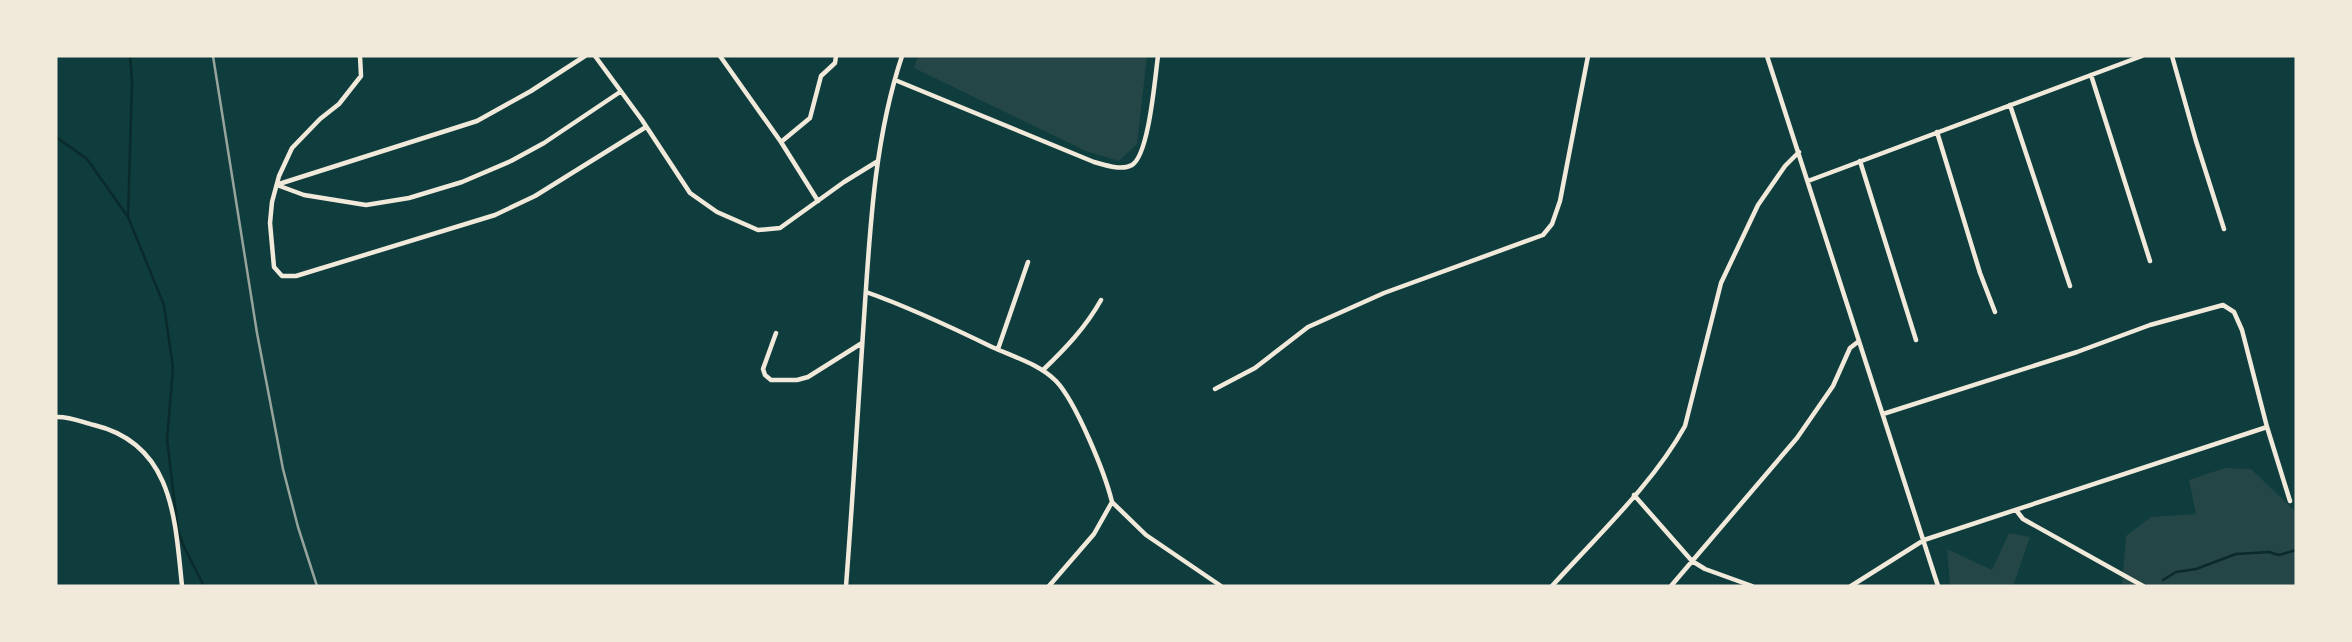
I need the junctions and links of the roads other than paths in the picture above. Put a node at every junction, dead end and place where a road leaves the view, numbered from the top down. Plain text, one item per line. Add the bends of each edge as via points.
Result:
1 (360, 56) edge
2 (585, 56) edge
3 (595, 56) edge
4 (720, 56) edge
5 (836, 56) edge
6 (902, 56) edge
7 (1158, 56) edge
8 (1588, 56) edge
9 (1767, 56) edge
10 (2142, 56) edge
11 (2172, 56) edge
12 (2091, 75) junction
13 (894, 80) junction
14 (620, 92) junction
15 (2010, 105) junction
16 (646, 127) junction
17 (1937, 132) junction
18 (781, 142) junction
19 (1799, 152) junction
20 (878, 161) junction
21 (1860, 161) junction
22 (1808, 181) junction
23 (278, 185) junction
24 (818, 200) junction
25 (2224, 229) dead end
26 (2150, 261) dead end
27 (1028, 262) dead end
28 (2070, 286) dead end
29 (866, 292) junction
30 (1102, 300) dead end
31 (1995, 312) dead end
32 (776, 333) dead end
33 (1916, 340) dead end
34 (1859, 341) junction
35 (862, 343) junction
36 (998, 349) junction
37 (1043, 370) junction
38 (1215, 389) dead end
39 (1883, 414) junction
40 (56, 417) edge
41 (2267, 427) junction
42 (1634, 495) junction
43 (2290, 501) dead end
44 (1112, 502) junction
45 (2016, 510) junction
46 (1924, 540) junction
47 (1692, 561) junction
48 (182, 586) edge
49 (846, 586) edge
50 (1049, 586) edge
51 (1221, 586) edge
52 (1552, 586) edge
53 (1671, 586) edge
54 (1752, 586) edge
55 (1850, 586) edge
56 (1938, 586) edge
57 (2143, 586) edge

1 - 23 street via 361,76 339,104 292,148
2 - 23 street via 477,121
3 - 14 street
4 - 18 street
5 - 18 street via 835,63 821,76 810,118
6 - 13 street
7 - 13 street via 1143,145 1132,165 1120,168 1094,162
8 - 38 street via 1560,201 1552,224 1542,235 1384,293 1308,327 1255,368
9 - 19 street
10 - 12 street
11 - 25 street
12 - 15 street
12 - 26 street
13 - 20 street
14 - 16 street
14 - 23 street via 511,161 462,182 409,198 366,205 304,194
15 - 17 street
15 - 28 street
16 - 23 street via 535,196 495,215 296,276 282,276 274,267 272,202
16 - 24 street via 690,193 718,212 758,230 780,228
17 - 21 street
17 - 31 street via 1962,218
18 - 24 street
19 - 22 street
19 - 42 street via 1785,166 1758,205 1721,283 1685,426 1674,446
20 - 24 street
20 - 29 street
21 - 22 street
21 - 33 street
22 - 34 street
27 - 36 street
29 - 35 street
29 - 36 street
30 - 37 street via 1067,347
32 - 35 street via 763,369 771,380 808,377
34 - 39 street
34 - 47 street via 1850,348 1833,386 1797,438
35 - 49 street
36 - 37 street
37 - 44 street via 1065,392 1096,457
39 - 41 street via 2077,352 2150,325 2223,305 2234,312 2242,330
39 - 46 street
40 - 48 street via 109,428 132,440 155,464 166,486
41 - 43 street
41 - 45 street
42 - 47 street
42 - 52 street
44 - 50 street via 1094,534
44 - 51 street via 1146,535
45 - 46 street
45 - 57 street via 2023,519
46 - 55 street
46 - 56 street
47 - 53 street
47 - 54 street

